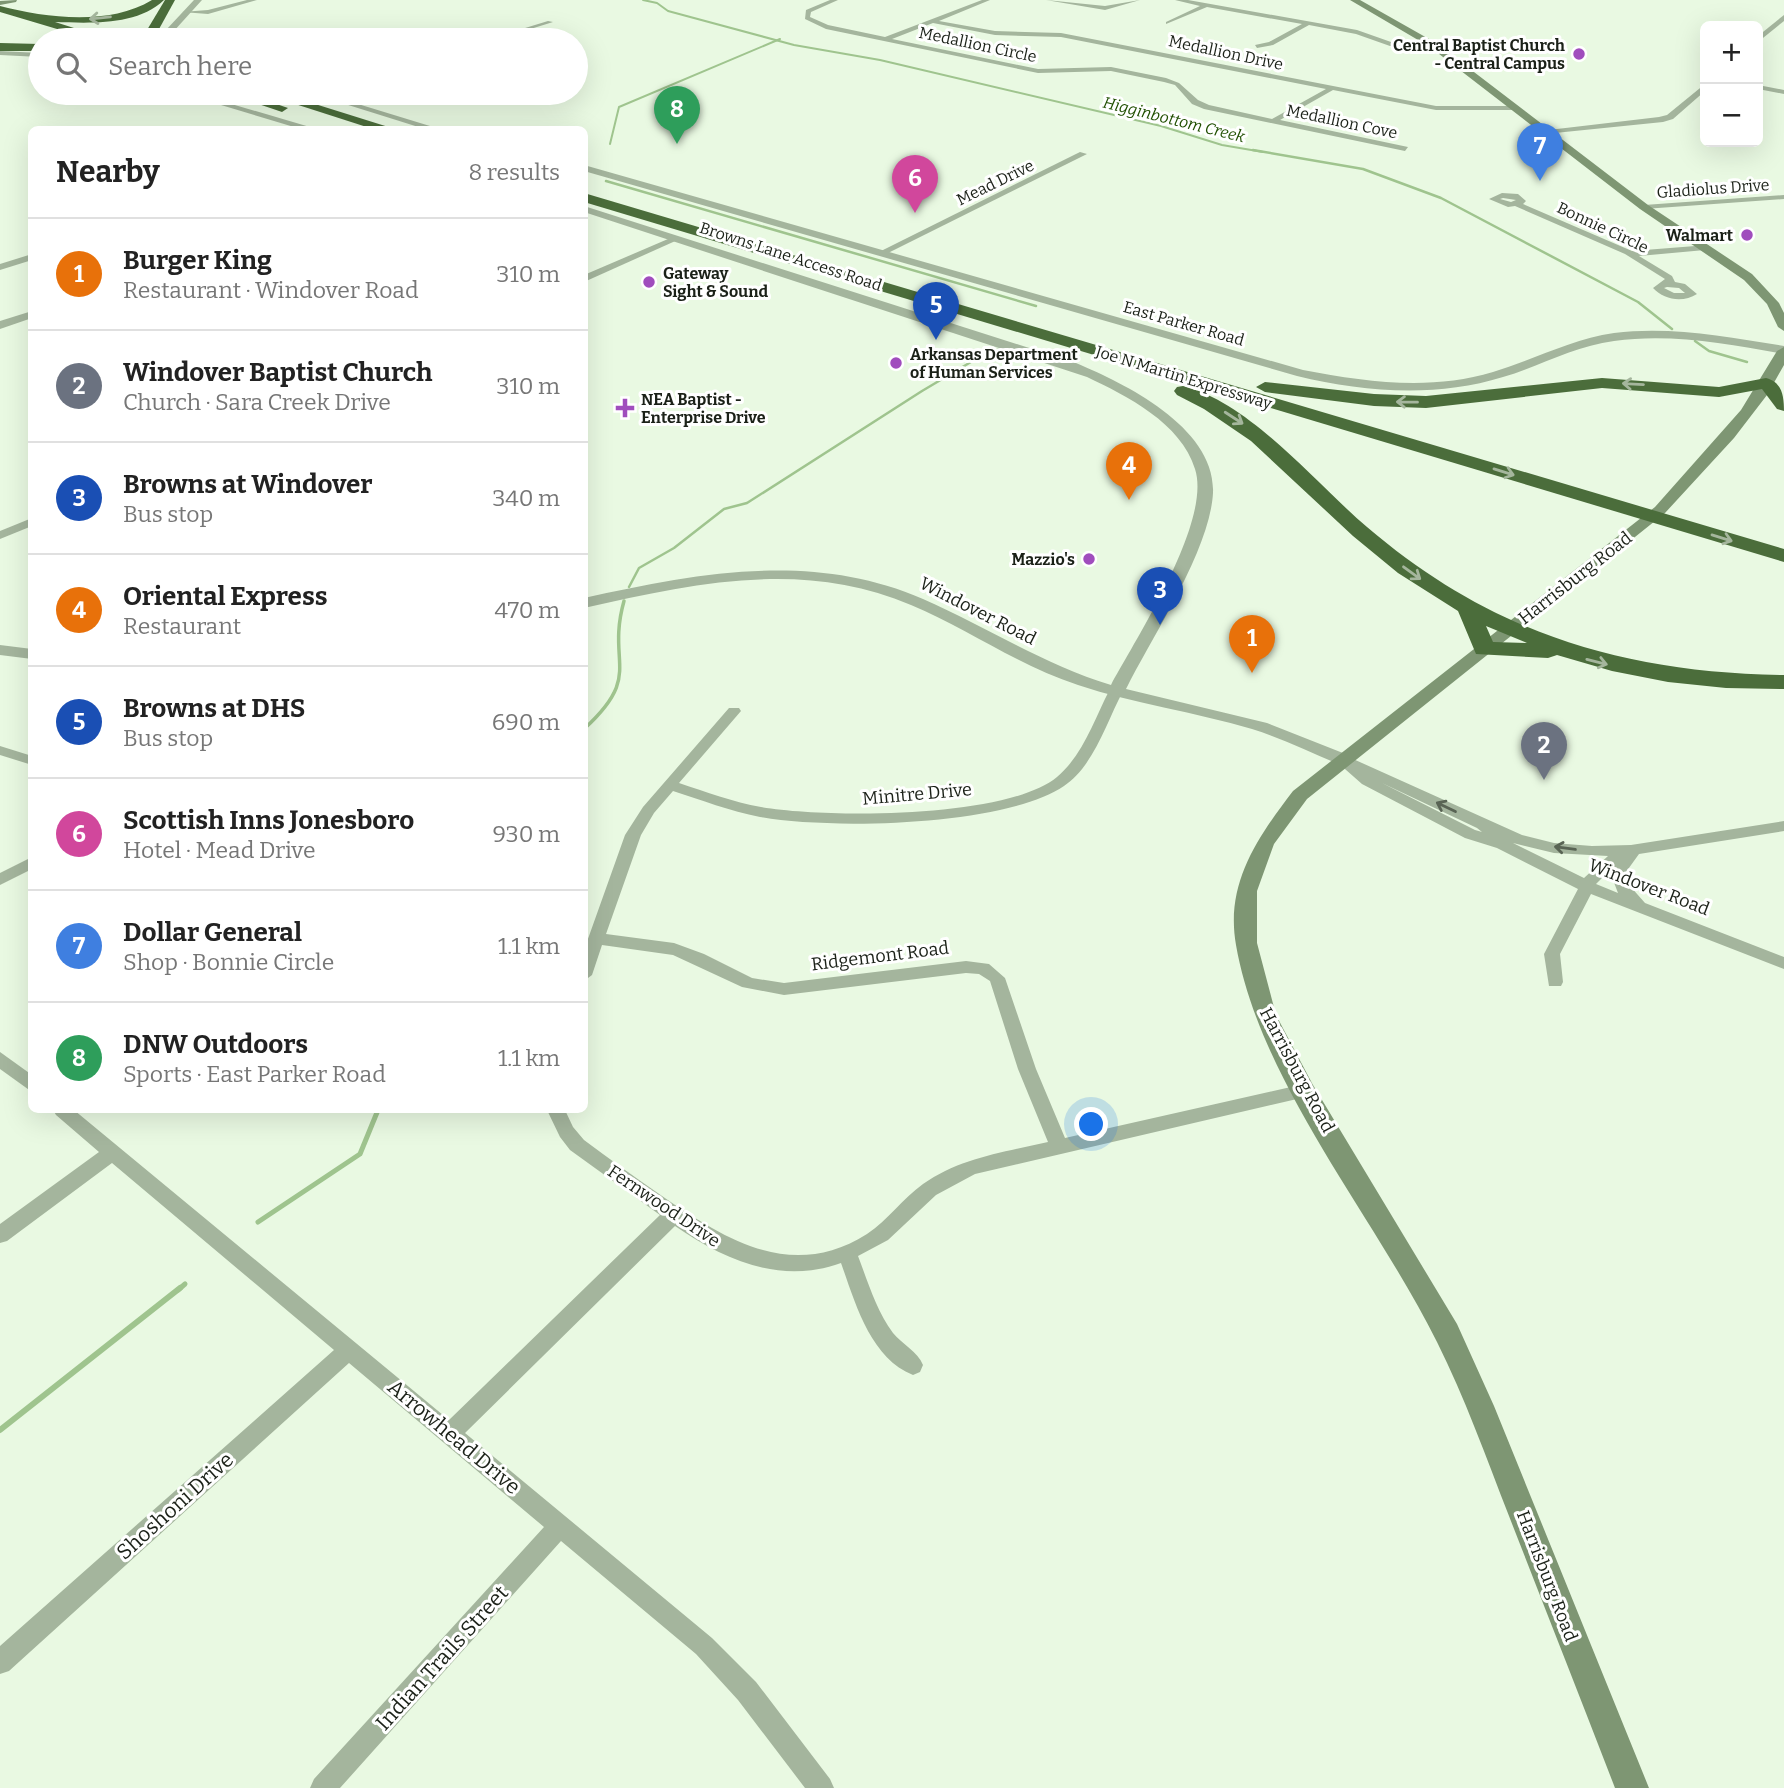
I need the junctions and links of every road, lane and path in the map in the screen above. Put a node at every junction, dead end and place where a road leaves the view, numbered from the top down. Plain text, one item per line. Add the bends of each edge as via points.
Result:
1 (13, 0) edge
2 (159, 0) edge
3 (170, 0) edge
4 (198, 0) edge
5 (254, 0) edge
6 (835, 0) edge
7 (987, 0) edge
8 (1049, 0) edge
9 (1137, 0) edge
10 (1178, 0) edge
11 (1354, 0) edge
12 (0, 3) edge
13 (1206, 5) junction
14 (0, 12) edge
15 (185, 12) junction
16 (19, 15) junction
17 (932, 21) junction
18 (1782, 21) edge
19 (550, 22) dead end
20 (1168, 23) dead end
21 (1309, 23) junction
22 (50, 28) edge
23 (64, 28) edge
24 (152, 28) edge
25 (172, 28) edge
26 (530, 28) edge
27 (20, 35) dead end
28 (1763, 36) edge
29 (28, 37) edge
30 (886, 39) junction
31 (28, 42) edge
32 (1257, 46) dead end
33 (1433, 46) junction
34 (0, 47) edge
35 (0, 52) edge
36 (28, 54) edge
37 (1332, 88) junction
38 (1763, 88) edge
39 (1700, 91) edge
40 (1784, 92) edge
41 (227, 105) edge
42 (280, 105) edge
43 (302, 105) edge
44 (314, 105) edge
45 (355, 105) edge
46 (1515, 108) junction
47 (1273, 121) junction
48 (360, 125) edge
49 (302, 126) edge
50 (426, 126) edge
51 (1545, 131) junction
52 (1405, 149) dead end
53 (1083, 154) dead end
54 (588, 169) edge
55 (588, 187) edge
56 (1784, 197) edge
57 (588, 198) edge
58 (1517, 204) dead end
59 (1644, 207) junction
60 (588, 210) edge
61 (678, 238) junction
62 (1710, 251) junction
63 (881, 253) junction
64 (1629, 254) junction
65 (28, 258) edge
66 (1640, 260) junction
67 (0, 267) edge
68 (588, 277) edge
69 (1671, 284) dead end
70 (28, 315) edge
71 (0, 325) edge
72 (1784, 327) edge
73 (1063, 341) junction
74 (1784, 351) edge
75 (1766, 383) junction
76 (1265, 387) junction
77 (1701, 391) junction
78 (1784, 405) edge
79 (1750, 406) junction
80 (1784, 413) edge
81 (28, 523) edge
82 (0, 535) edge
83 (1784, 539) edge
84 (1784, 556) edge
85 (588, 602) edge
86 (1469, 610) junction
87 (1511, 628) junction
88 (1484, 649) junction
89 (0, 650) edge
90 (1568, 653) junction
91 (28, 654) edge
92 (1784, 682) edge
93 (1116, 691) junction
94 (734, 711) dead end
95 (0, 750) edge
96 (1342, 759) junction
97 (28, 760) edge
98 (669, 785) junction
99 (1482, 824) junction
100 (1784, 826) edge
101 (1502, 844) junction
102 (1634, 850) junction
103 (28, 864) edge
104 (0, 880) edge
105 (1588, 887) junction
106 (1639, 906) junction
107 (596, 939) junction
108 (588, 963) edge
109 (1784, 963) edge
110 (1555, 982) dead end
111 (0, 1059) edge
112 (28, 1082) edge
113 (1304, 1091) junction
114 (66, 1113) edge
115 (557, 1113) edge
116 (1059, 1146) junction
117 (113, 1152) junction
118 (674, 1214) junction
119 (0, 1235) edge
120 (847, 1252) junction
121 (350, 1349) junction
122 (913, 1365) dead end
123 (449, 1434) junction
124 (560, 1526) junction
125 (0, 1662) edge
126 (323, 1788) edge
127 (821, 1788) edge
128 (1632, 1788) edge

1 - 12 main road
2 -> 16 highway via 141,10 100,18
3 - 24 highway
4 - 15 street
5 - 15 street via 208,12
6 - 30 street, Medallion Circle via 807,11 807,18 814,24
7 - 17 street
8 - 9 street via 1109,8
10 - 13 street
11 - 33 main road
13 - 20 street
13 - 21 street
14 - 16 highway
14 - 22 highway
15 - 25 street
16 - 23 highway
17 - 30 street
17 - 37 street, Medallion Drive via 995,33 1061,35
18 - 28 street
19 - 26 street
21 - 32 street via 1271,44
21 - 33 street via 1361,32 1390,44
27 - 29 highway
30 - 47 street, Medallion Circle via 1038,71 1111,69 1166,80 1181,86 1200,104
31 - 34 highway
33 - 46 main road
35 - 36 street
37 - 46 street, Medallion Drive via 1451,110
37 - 47 street
38 - 40 street
39 - 51 street via 1660,120
41 - 49 street
42 - 48 highway
43 - 48 highway
44 - 48 highway
45 - 50 street
46 - 51 main road
47 - 52 street, Medallion Cove
51 - 59 main road
53 - 63 street, Mead Drive
54 - 63 street, East Parker Road
55 - 76 highway, Joe N Martin Expressway
56 - 59 street, Gladiolus Drive
57 - 73 highway, Joe N Martin Expressway
58 - 64 street, Bonnie Circle
59 - 62 main road
60 - 61 street, Browns Lane Access Road
61 - 68 street
61 - 93 street, Browns Lane Access Road via 1072,366 1131,393 1171,424 1204,472 1205,503 1185,555
62 - 64 street
62 - 66 street
62 - 72 main road via 1762,290
63 - 74 street, East Parker Road via 1301,373 1357,383 1426,387 1470,382 1612,337 1679,335
64 - 66 street, Bonnie Circle
65 - 67 street
66 - 69 street, Bonnie Circle via 1669,278
70 - 71 street
73 -> 84 highway, Joe N Martin Expressway
73 -> 86 highway via 1229,414 1279,452 1385,553
74 - 75 main road, Harrisburg Road
75 - 77 highway via 1731,392
75 - 78 highway
75 - 79 main road, Harrisburg Road
77 -> 76 highway via 1602,383 1426,402
76 - 83 highway, Joe N Martin Expressway
77 - 79 highway
79 - 80 highway
79 - 87 main road, Harrisburg Road via 1688,480 1630,536
81 - 82 street
85 - 93 street, Windover Road via 737,573 833,577 916,602 1019,656
86 - 87 highway
86 - 88 highway
87 - 88 main road, Harrisburg Road
87 - 90 highway
88 - 90 highway
88 - 96 main road, Harrisburg Road
89 - 91 street
90 -> 92 highway via 1679,678
93 - 96 street, Windover Road via 1249,723
93 - 98 street, Minitre Drive via 1072,771 1040,794 1016,803 897,816 806,818 761,812
94 - 98 street
95 - 97 street
99 -> 96 street, Windover Road
96 - 101 street, Windover Road via 1367,781 1470,834
96 - 113 main road, Harrisburg Road via 1300,795 1276,825 1256,861 1247,891 1246,943 1252,972 1265,1015
98 - 107 street via 633,835
99 - 101 street, Windover Road
102 -> 99 street via 1564,849 1500,834
100 - 102 street
101 - 105 street, Windover Road
102 - 105 street via 1608,862
102 - 106 street via 1618,872 1623,888
103 - 104 street
105 - 106 street, Windover Road
105 - 110 street via 1552,954
106 - 109 street, Windover Road
107 - 108 street
107 - 116 street, Ridgemont Road via 680,951 729,977 765,988 984,968 997,978
111 - 112 street
113 - 116 street, Fernwood Drive
113 - 128 main road, Harrisburg Road via 1447,1333
114 - 117 street, Arrowhead Drive
115 - 118 street, Fernwood Drive via 577,1145
116 - 120 street, Fernwood Drive via 970,1167 923,1194 878,1236
117 - 119 street
117 - 121 street, Arrowhead Drive
118 - 120 street, Fernwood Drive via 715,1243 747,1258 793,1264 823,1261
118 - 123 street
120 - 122 street via 879,1334
121 - 123 street, Arrowhead Drive
121 - 125 street, Shoshoni Drive
123 - 124 street, Arrowhead Drive
124 - 126 street, Indian Trails Street
124 - 127 street, Arrowhead Drive via 704,1646 747,1692

